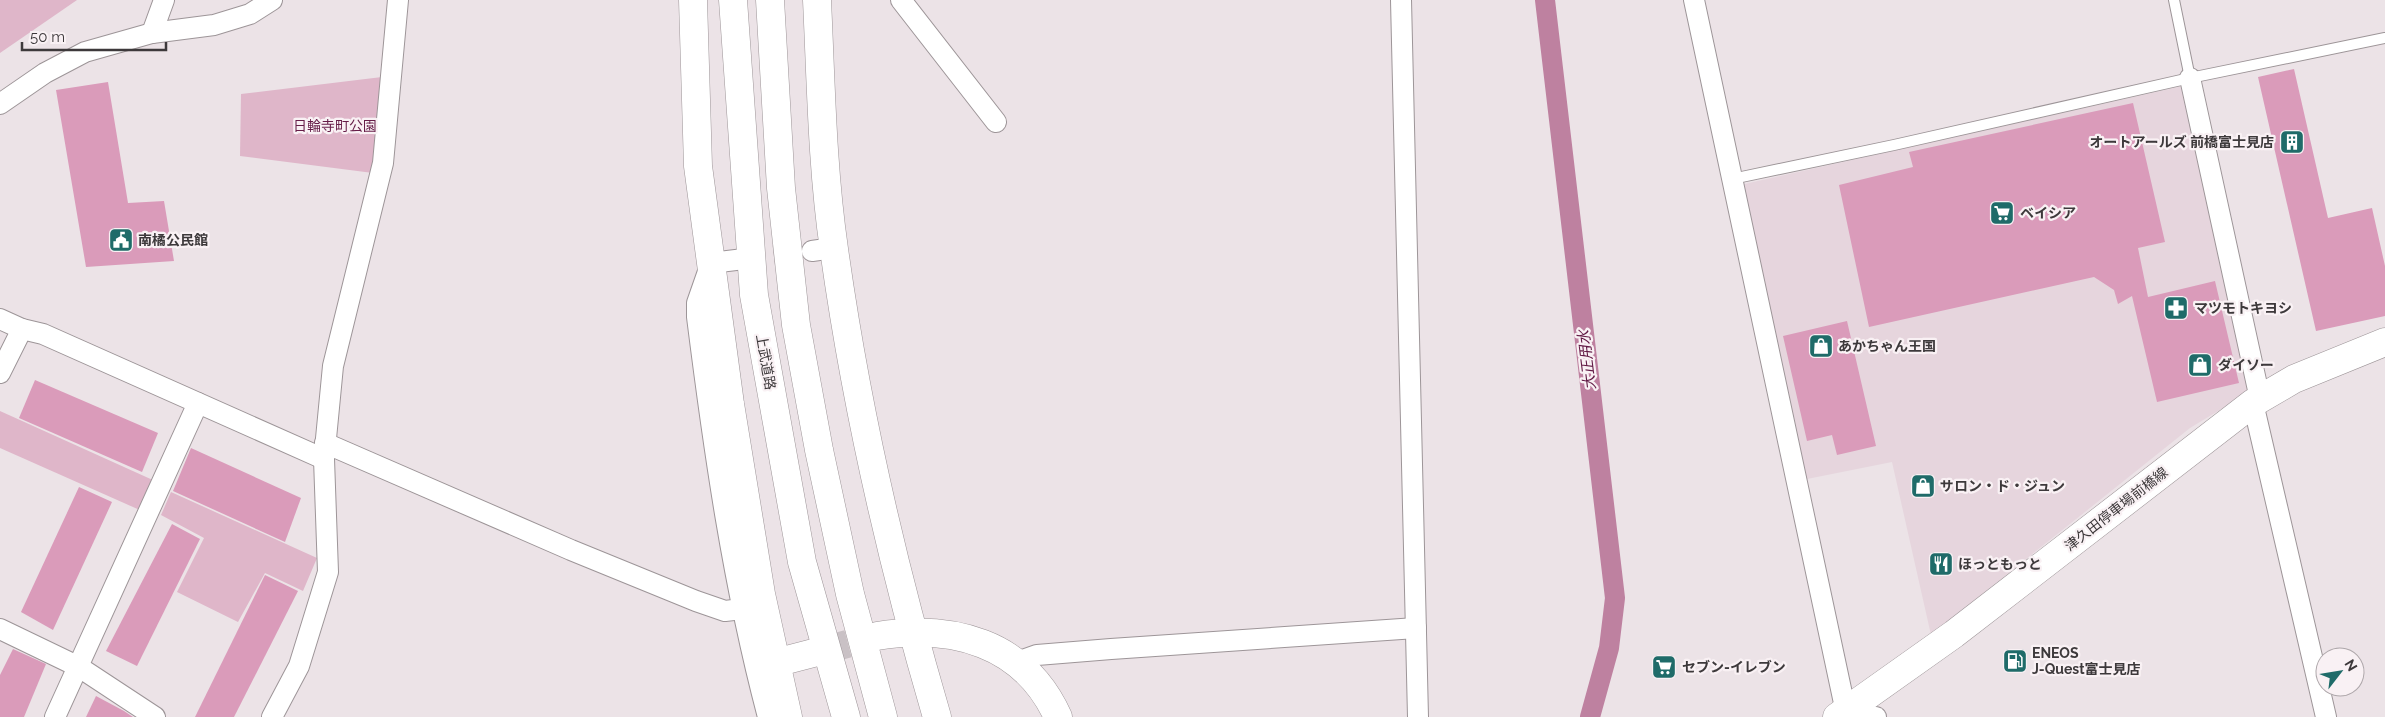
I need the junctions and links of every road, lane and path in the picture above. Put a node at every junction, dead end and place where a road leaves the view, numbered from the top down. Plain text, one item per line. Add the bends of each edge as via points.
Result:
1 (164, 0) edge
2 (272, 0) edge
3 (398, 0) edge
4 (693, 0) edge
5 (733, 0) edge
6 (770, 0) edge
7 (818, 0) edge
8 (901, 0) edge
9 (1401, 0) edge
10 (1694, 0) edge
11 (2174, 0) edge
12 (152, 33) junction
13 (2385, 38) edge
14 (2190, 78) junction
15 (0, 104) edge
16 (996, 122) dead end
17 (1732, 178) junction
18 (744, 260) tunnel mouth
19 (711, 263) junction
20 (0, 318) edge
21 (22, 329) junction
22 (2385, 342) edge
23 (0, 373) edge
24 (2257, 401) junction
25 (198, 403) junction
26 (324, 451) junction
27 (742, 609) junction
28 (1416, 628) junction
29 (0, 630) edge
30 (912, 631) junction
31 (877, 636) tunnel mouth
32 (821, 651) tunnel mouth
33 (1017, 662) junction
34 (775, 663) junction
35 (79, 666) junction
36 (1844, 715) edge
37 (55, 717) edge
38 (155, 717) edge
39 (272, 717) edge
40 (768, 717) edge
41 (788, 717) edge
42 (846, 717) edge
43 (883, 717) edge
44 (937, 717) edge
45 (1058, 717) edge
46 (1418, 717) edge
47 (1876, 717) edge
48 (2326, 717) edge

1 - 12 street
2 - 12 street via 250,14 214,25
3 - 26 street via 383,163 333,366
4 - 19 main road via 698,166
5 - 42 main road, 上武道路 via 754,295 802,562
6 - 43 main road via 781,188 796,325 850,594
7 - 30 main road via 825,168 823,249
8 - 16 street
9 - 28 street
10 - 17 street
11 - 14 lane
12 - 15 street via 85,52 45,73
13 - 14 lane
14 - 17 lane
14 - 24 street
17 - 36 street
18 - 19 street
19 - 27 street via 696,303 696,317 712,438
19 - 34 main road via 730,404
20 - 21 street
21 - 23 street
21 - 25 street via 42,334
22 - 24 main road, 津久田停車場前橋線 via 2294,379
24 - 36 main road, 津久田停車場前橋線
24 - 48 street
25 - 26 street
25 - 35 street
26 - 27 street via 725,611
26 - 39 street via 328,572 299,666
27 - 40 street
28 - 33 street via 1102,650 1037,656
28 - 46 street
29 - 35 street
30 - 31 main road
30 - 33 main road via 973,640
30 - 44 main road
32 - 34 main road
33 - 45 main road via 1044,692
34 - 41 main road
35 - 37 street
35 - 38 street
36 - 47 street

